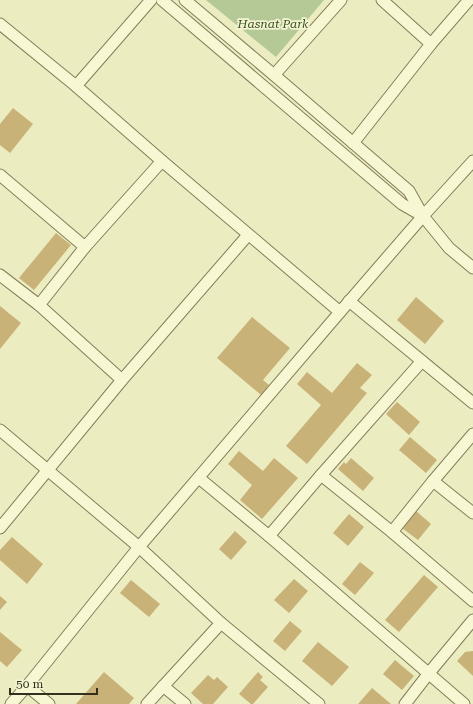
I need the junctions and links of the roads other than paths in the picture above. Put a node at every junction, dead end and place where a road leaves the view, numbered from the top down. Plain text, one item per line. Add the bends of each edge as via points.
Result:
1 (151, 0) edge
2 (162, 0) edge
3 (185, 0) edge
4 (341, 0) edge
5 (382, 0) edge
6 (469, 0) edge
7 (0, 24) edge
8 (431, 44) junction
9 (274, 75) junction
10 (76, 86) junction
11 (353, 143) junction
12 (162, 161) junction
13 (473, 162) edge
14 (0, 175) edge
15 (423, 216) junction
16 (248, 235) junction
17 (85, 247) junction
18 (473, 268) edge
19 (0, 275) edge
20 (349, 301) junction
21 (39, 305) junction
22 (340, 312) junction
23 (422, 361) junction
24 (122, 380) junction
25 (473, 403) edge
26 (0, 430) edge
27 (473, 434) edge
28 (47, 470) junction
29 (321, 475) junction
30 (199, 478) junction
31 (433, 481) junction
32 (473, 513) edge
33 (0, 528) edge
34 (392, 532) junction
35 (269, 536) junction
36 (139, 547) junction
37 (473, 601) edge
38 (473, 620) edge
39 (221, 623) junction
40 (429, 673) junction
41 (27, 686) junction
42 (163, 686) junction
43 (11, 704) edge
44 (49, 704) edge
45 (147, 704) edge
46 (185, 704) edge
47 (319, 704) edge
48 (405, 704) edge
49 (464, 704) edge

1 - 10 street
2 - 15 street via 402,204
3 - 9 street
4 - 9 street
5 - 8 street
6 - 8 street
7 - 10 street
8 - 11 street
9 - 11 street
10 - 12 street
11 - 15 street via 409,191
12 - 16 street
12 - 17 street
13 - 15 street
14 - 17 street
15 - 18 street via 449,248
15 - 20 street
16 - 22 street
16 - 24 street
17 - 21 street
19 - 21 street
20 - 22 street
20 - 23 street
21 - 24 street
22 - 30 street
23 - 25 street
23 - 29 street
24 - 28 street
26 - 28 street
27 - 31 street
28 - 33 street
28 - 36 street
29 - 34 street
29 - 35 street
30 - 35 street
30 - 36 street
31 - 32 street
31 - 34 street
34 - 37 street
35 - 40 street
36 - 39 street
36 - 41 street
38 - 40 street
39 - 42 street
39 - 47 street
40 - 48 street
40 - 49 street
41 - 43 street
41 - 44 street
42 - 45 street
42 - 46 street

